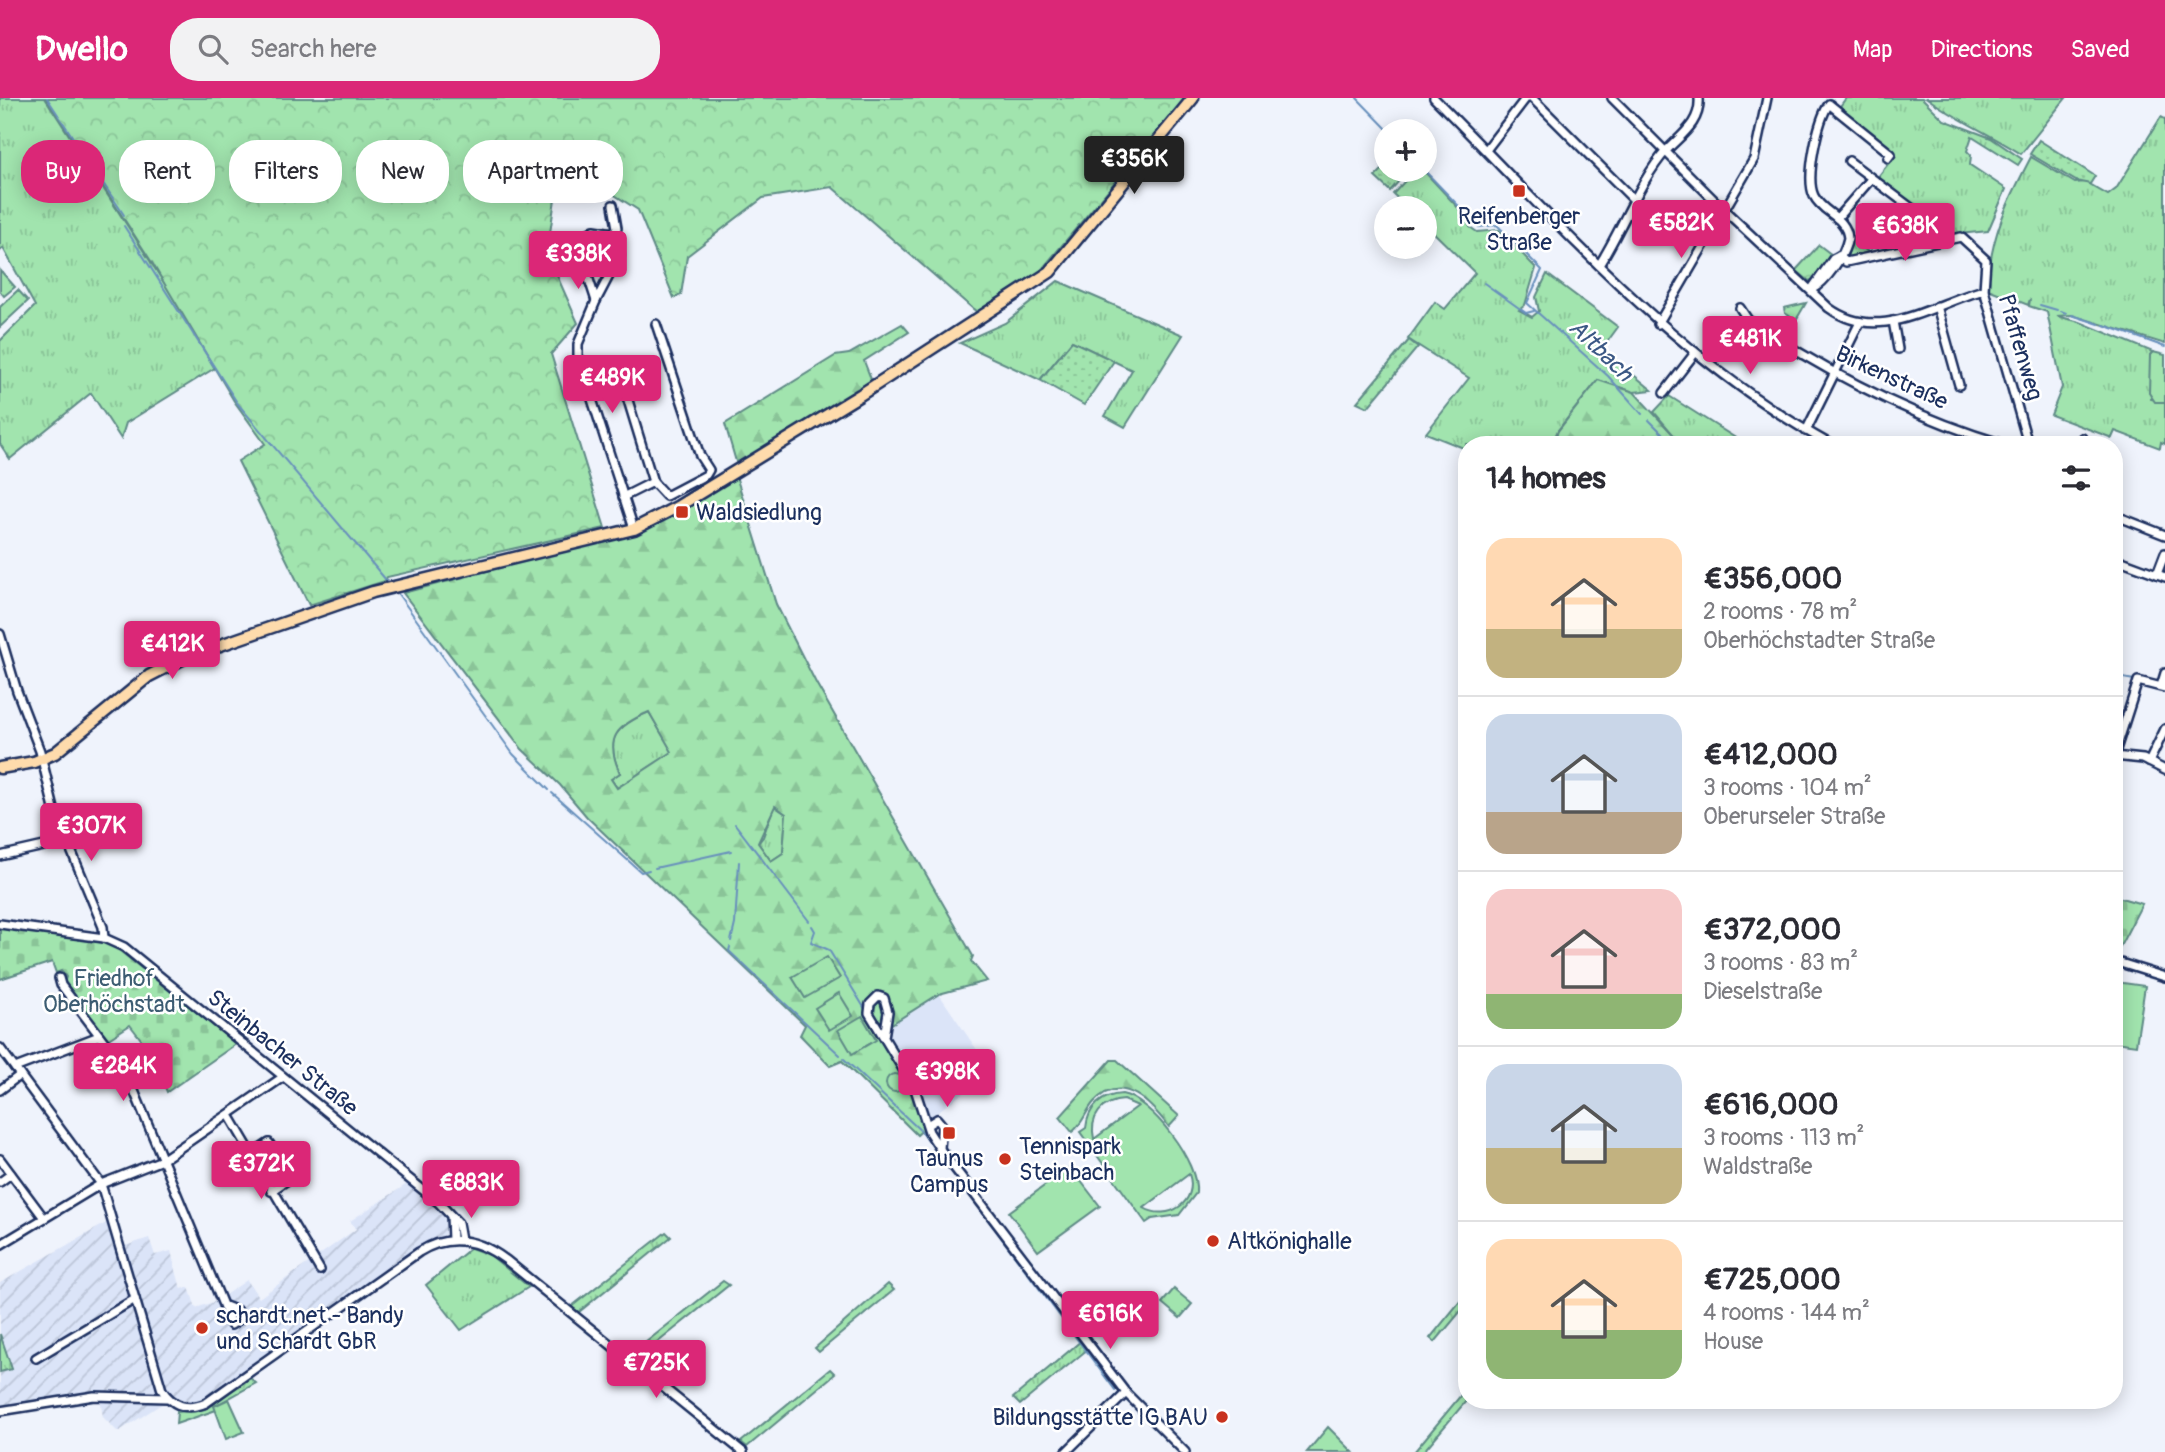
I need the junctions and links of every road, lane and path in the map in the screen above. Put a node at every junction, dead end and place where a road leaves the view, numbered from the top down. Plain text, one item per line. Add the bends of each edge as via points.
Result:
1 (1193, 98) edge
2 (1434, 98) edge
3 (1526, 98) edge
4 (1532, 98) edge
5 (1612, 98) edge
6 (1699, 98) edge
7 (1767, 98) edge
8 (1486, 150) junction
9 (1665, 152) junction
10 (1888, 158) dead end
11 (1849, 161) dead end
12 (1871, 179) junction
13 (1636, 202) junction
14 (613, 205) dead end
15 (1725, 211) junction
16 (1838, 218) junction
17 (613, 233) junction
18 (1946, 240) junction
19 (1839, 256) junction
20 (1599, 265) junction
21 (1984, 290) junction
22 (1811, 291) junction
23 (596, 301) junction
24 (1937, 306) junction
25 (1740, 307) dead end
26 (1894, 321) junction
27 (1860, 322) junction
28 (656, 324) dead end
29 (1658, 324) junction
30 (1898, 349) dead end
31 (1695, 353) junction
32 (1835, 374) junction
33 (643, 379) dead end
34 (1959, 385) dead end
35 (1664, 393) dead end
36 (1806, 431) junction
37 (1815, 436) edge
38 (1982, 436) edge
39 (2026, 436) edge
40 (653, 482) junction
41 (623, 497) junction
42 (2123, 519) edge
43 (634, 529) junction
44 (2165, 535) edge
45 (2165, 553) edge
46 (2123, 561) edge
47 (2161, 576) edge
48 (0, 634) edge
49 (2165, 673) edge
50 (2163, 687) edge
51 (2123, 728) edge
52 (2165, 729) edge
53 (2123, 758) edge
54 (42, 759) junction
55 (2149, 762) junction
56 (0, 768) edge
57 (2165, 770) edge
58 (66, 841) junction
59 (0, 856) edge
60 (0, 924) edge
61 (104, 938) junction
62 (2123, 964) edge
63 (2165, 977) edge
64 (59, 978) dead end
65 (99, 1036) junction
66 (884, 1037) junction
67 (0, 1048) edge
68 (18, 1072) junction
69 (283, 1077) junction
70 (0, 1090) edge
71 (229, 1115) junction
72 (929, 1124) junction
73 (940, 1149) junction
74 (251, 1155) junction
75 (0, 1159) edge
76 (162, 1160) junction
77 (11, 1174) junction
78 (0, 1182) edge
79 (101, 1184) junction
80 (271, 1191) junction
81 (44, 1218) junction
82 (456, 1240) junction
83 (0, 1245) edge
84 (320, 1270) dead end
85 (135, 1299) junction
86 (223, 1305) dead end
87 (36, 1358) dead end
88 (1126, 1394) junction
89 (167, 1398) junction
90 (0, 1411) edge
91 (743, 1452) edge
92 (1066, 1452) edge
93 (1185, 1452) edge

1 - 43 main road via 1050,272 739,472
2 - 8 street
3 - 8 street
4 - 13 street
5 - 9 street
6 - 9 street via 1693,124
7 - 15 street via 1756,154
8 - 20 street
9 - 13 street
9 - 15 street
10 - 16 street via 1891,154 1829,104 1817,136 1812,189
11 - 12 street
12 - 16 street
12 - 18 street via 1942,231
13 - 20 street
14 - 17 street via 617,228
15 - 22 street
15 - 29 street
16 - 19 street via 1848,238
17 - 23 street via 620,255
17 - 23 street via 594,230 578,246
18 - 19 street via 1846,262
18 - 21 street, Pfaffenweg via 1965,239 1986,260
19 - 22 street
20 - 29 street
21 - 24 street
21 - 39 street, Pfaffenweg
22 - 27 street via 1835,312
23 - 41 street via 578,344 578,356
24 - 26 street
24 - 34 street
25 - 32 street, Birkenstraße via 1748,320
26 - 27 street
26 - 30 street
27 - 32 street
28 - 40 street via 700,456 709,470 673,495 666,496
29 - 31 street
31 - 35 street
31 - 36 street
32 - 36 street
32 - 38 street, Birkenstraße
33 - 40 street via 623,384
36 - 37 street
40 - 41 street
41 - 43 street
42 - 44 street
43 - 54 main road via 391,587 309,612 162,669
45 - 47 street
46 - 47 street
48 - 54 street
49 - 50 street
50 - 51 street via 2138,681
52 - 55 street
53 - 55 street
54 - 56 main road
54 - 58 street
55 - 57 street
58 - 59 street
58 - 61 street
60 - 61 street, Steinbacher Straße
61 - 69 street, Steinbacher Straße via 139,959
62 - 63 street
64 - 65 street
65 - 68 street
65 - 76 street via 125,1069
66 - 66 street via 888,1007 878,996 869,1013
66 - 72 street via 915,1089
67 - 68 street
68 - 70 street
68 - 79 street
69 - 71 street
69 - 82 street, Steinbacher Straße via 451,1215 458,1223
71 - 74 street
71 - 76 street
72 - 73 street
72 - 73 street via 937,1119 942,1125
73 - 88 street
74 - 80 street
74 - 80 street via 269,1143 292,1177
75 - 77 street
76 - 79 street
76 - 86 street
77 - 78 street
77 - 81 street
79 - 81 street
79 - 85 street
80 - 84 street
81 - 83 street
82 - 89 street via 419,1252 206,1402 181,1406
82 - 91 street via 483,1245 506,1259
85 - 87 street
85 - 89 street
88 - 92 street
88 - 93 street
89 - 90 street via 94,1396

